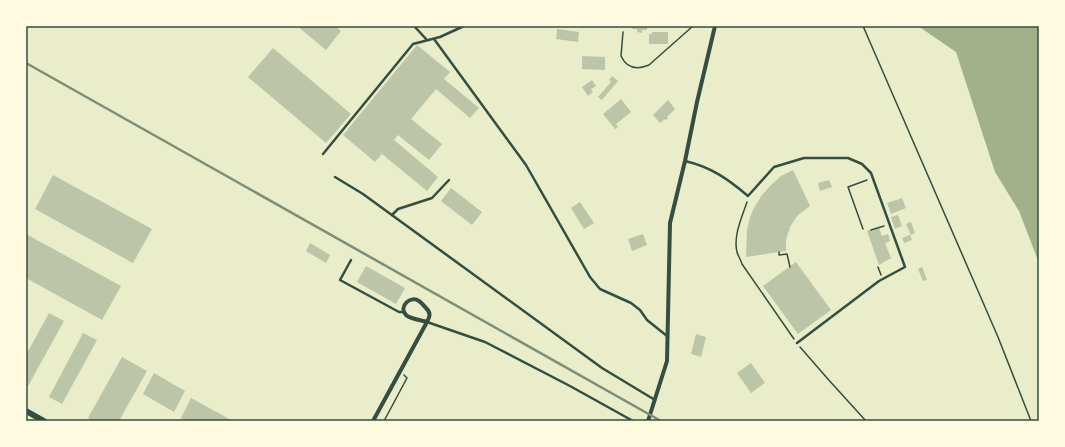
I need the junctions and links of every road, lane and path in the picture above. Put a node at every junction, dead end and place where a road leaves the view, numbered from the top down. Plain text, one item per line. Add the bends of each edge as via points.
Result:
1 (414, 26) edge
2 (464, 26) edge
3 (693, 26) edge
4 (715, 26) edge
5 (823, 26) edge
6 (836, 26) edge
7 (863, 26) edge
8 (623, 32) dead end
9 (434, 39) junction
10 (427, 40) junction
11 (323, 154) dead end
12 (685, 161) junction
13 (335, 177) dead end
14 (873, 178) junction
15 (449, 180) dead end
16 (748, 196) junction
17 (392, 215) junction
18 (886, 225) dead end
19 (863, 229) dead end
20 (871, 230) dead end
21 (779, 252) dead end
22 (350, 260) dead end
23 (790, 267) dead end
24 (404, 312) junction
25 (427, 322) junction
26 (667, 336) junction
27 (797, 343) junction
28 (400, 371) junction
29 (655, 400) junction
30 (26, 411) edge
31 (44, 421) edge
32 (372, 421) edge
33 (384, 421) edge
34 (633, 421) edge
35 (648, 421) edge
36 (866, 421) edge
37 (1031, 421) edge

1 - 10 lane
2 - 9 lane
3 - 8 path via 643,68 628,66 621,56
4 - 12 street via 696,102
5 - 6 path
7 - 37 path via 998,337
9 - 10 lane
9 - 26 lane via 526,165 590,277 600,288 631,303
10 - 11 lane via 413,44
12 - 16 lane via 700,164 720,174
12 - 26 street via 670,223
13 - 17 lane
14 - 16 lane via 862,164 848,158 804,158 774,167
14 - 19 path via 848,187
14 - 27 lane via 905,267 879,281
15 - 17 lane via 432,198 398,209
16 - 27 path via 739,225 737,253
17 - 29 lane via 602,368
18 - 20 path
21 - 23 path via 779,255 787,254
22 - 24 lane via 340,280 399,312
24 - 25 street via 409,317
24 - 25 street via 405,304 415,299 429,311 430,317
25 - 28 street
25 - 34 lane via 485,342
26 - 29 street via 667,361
27 - 36 path
28 - 32 street
28 - 33 path via 407,378
29 - 35 street
30 - 31 street

